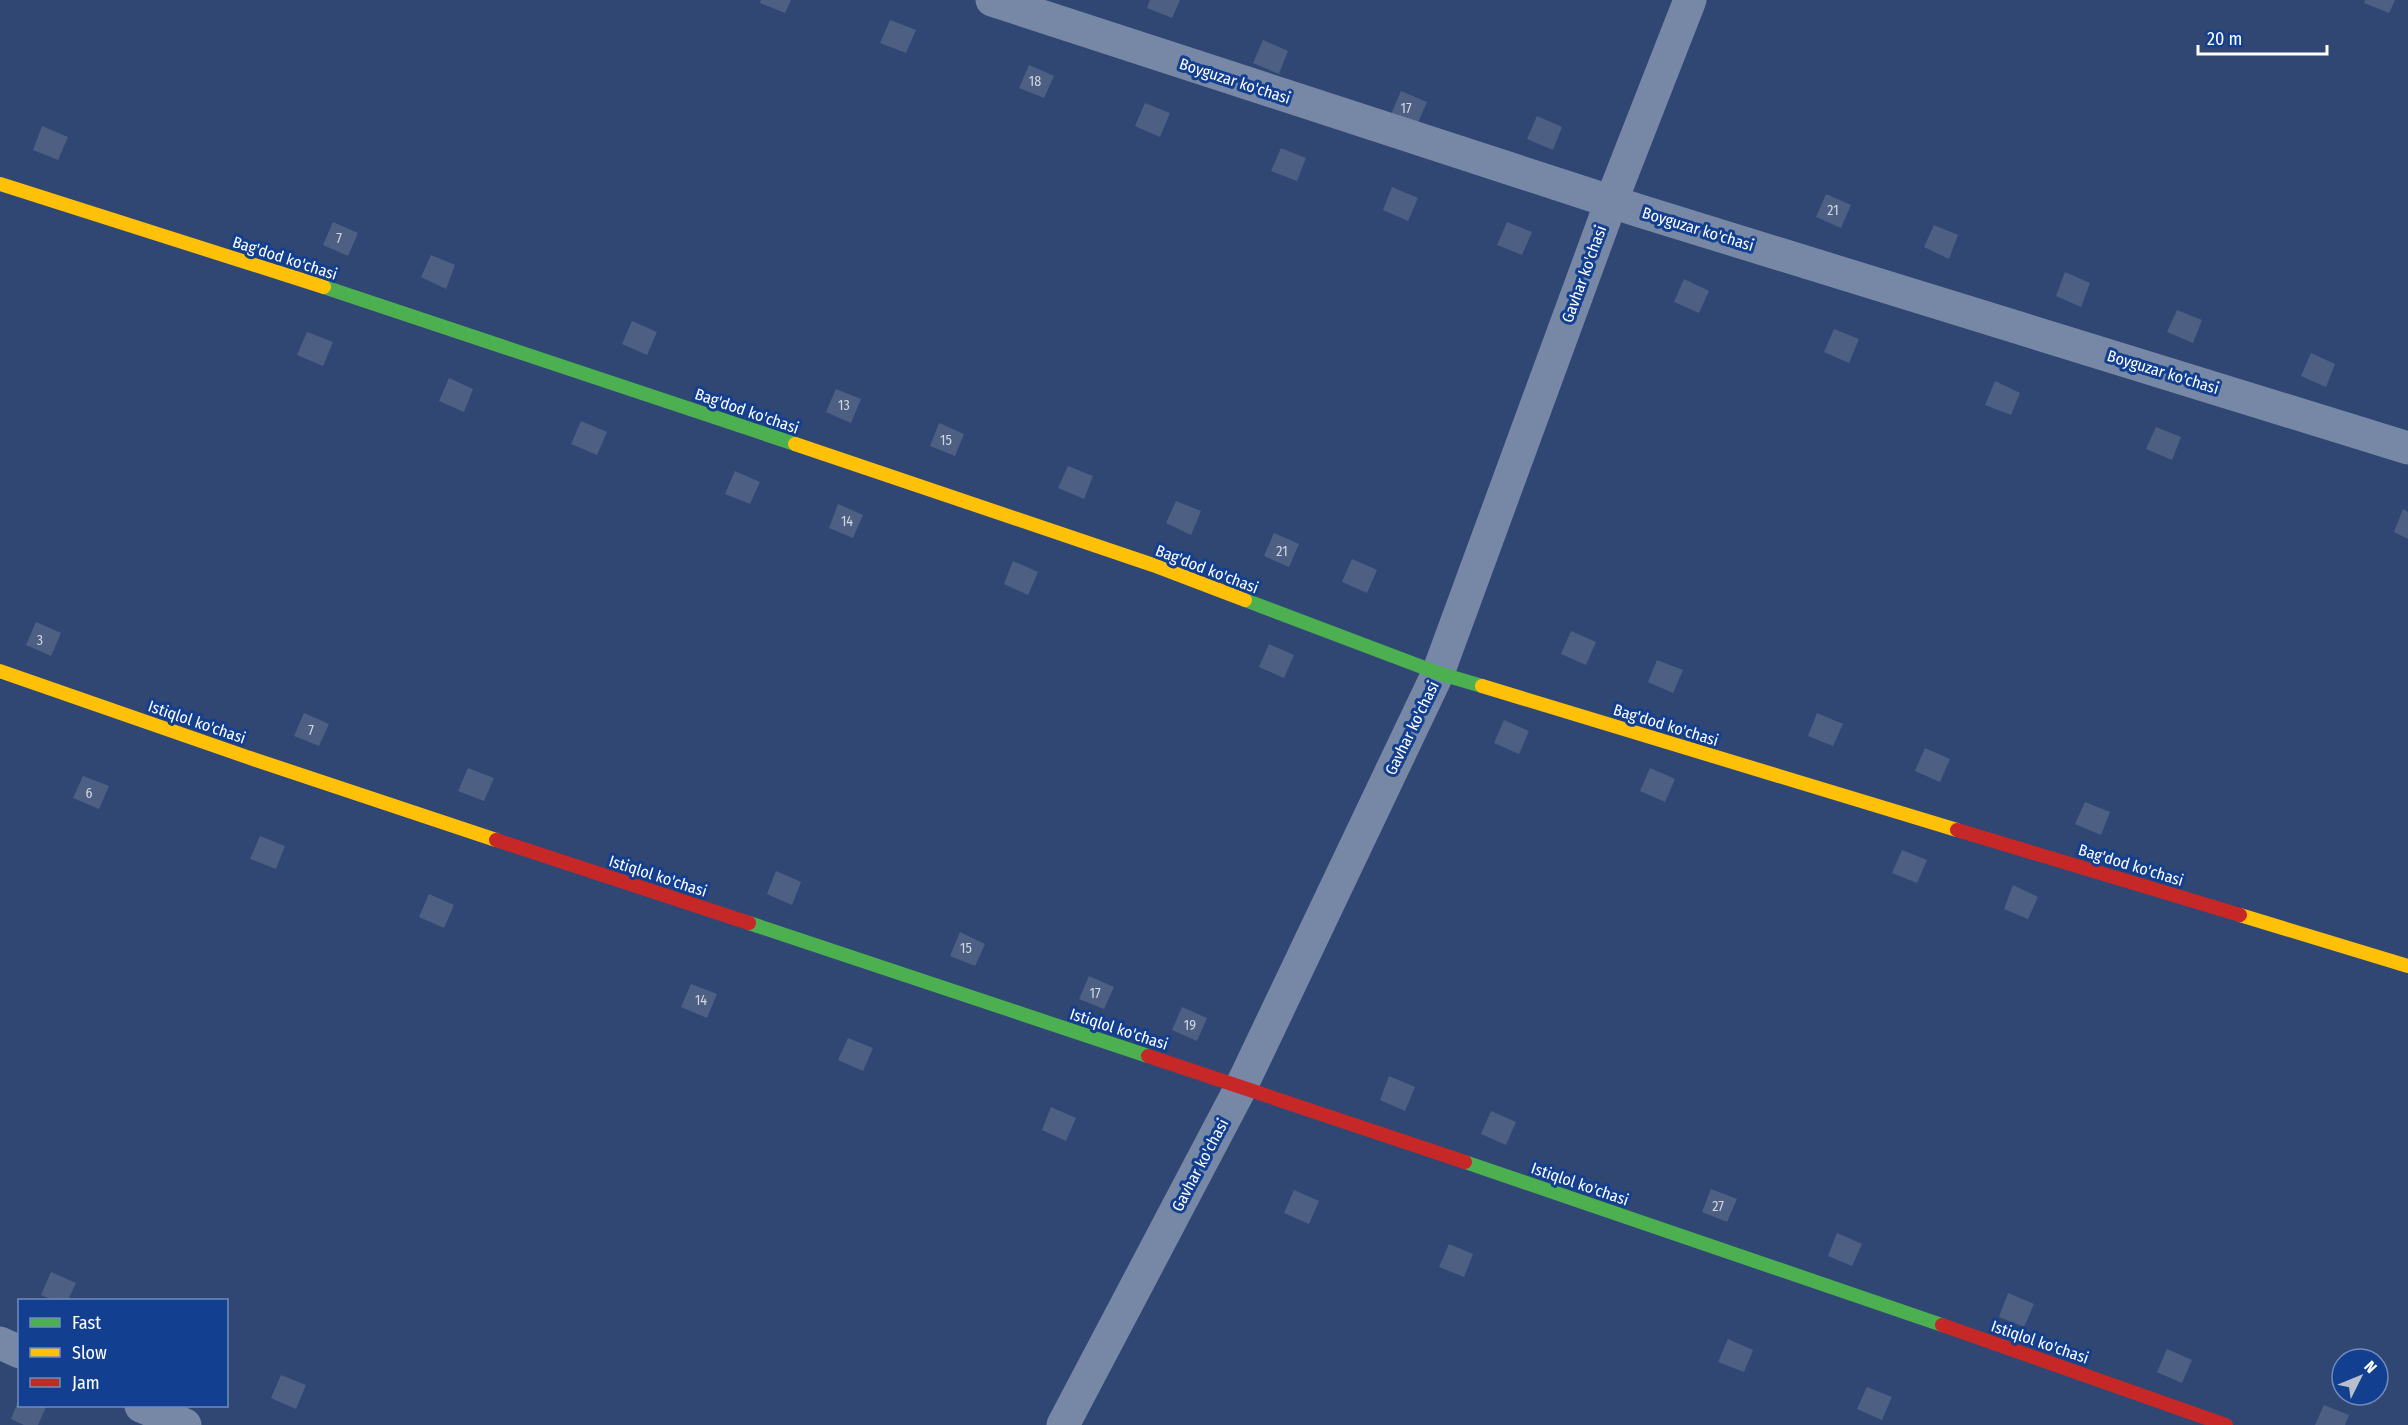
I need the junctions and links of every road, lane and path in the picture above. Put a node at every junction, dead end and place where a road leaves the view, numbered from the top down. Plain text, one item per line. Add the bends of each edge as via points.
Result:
1 (992, 0) edge
2 (1690, 0) edge
3 (0, 184) edge
4 (1611, 202) junction
5 (2408, 448) edge
6 (0, 671) edge
7 (1438, 673) junction
8 (2408, 966) edge
9 (1241, 1087) junction
10 (0, 1343) edge
11 (18, 1351) edge
12 (143, 1407) edge
13 (185, 1425) edge
14 (1063, 1425) edge
15 (2226, 1425) edge

1 - 4 street, Boyguzar ko'chasi
2 - 4 street, Gavhar ko'chasi
3 - 7 street, Bag'dod ko'chasi via 451,328 1152,565
4 - 5 street, Boyguzar ko'chasi
4 - 7 street, Gavhar ko'chasi
6 - 9 street, Istiqlol ko'chasi via 247,757
7 - 8 street, Bag'dod ko'chasi
7 - 9 street, Gavhar ko'chasi
9 - 14 street, Gavhar ko'chasi
9 - 15 street, Istiqlol ko'chasi
10 - 11 street
12 - 13 street

